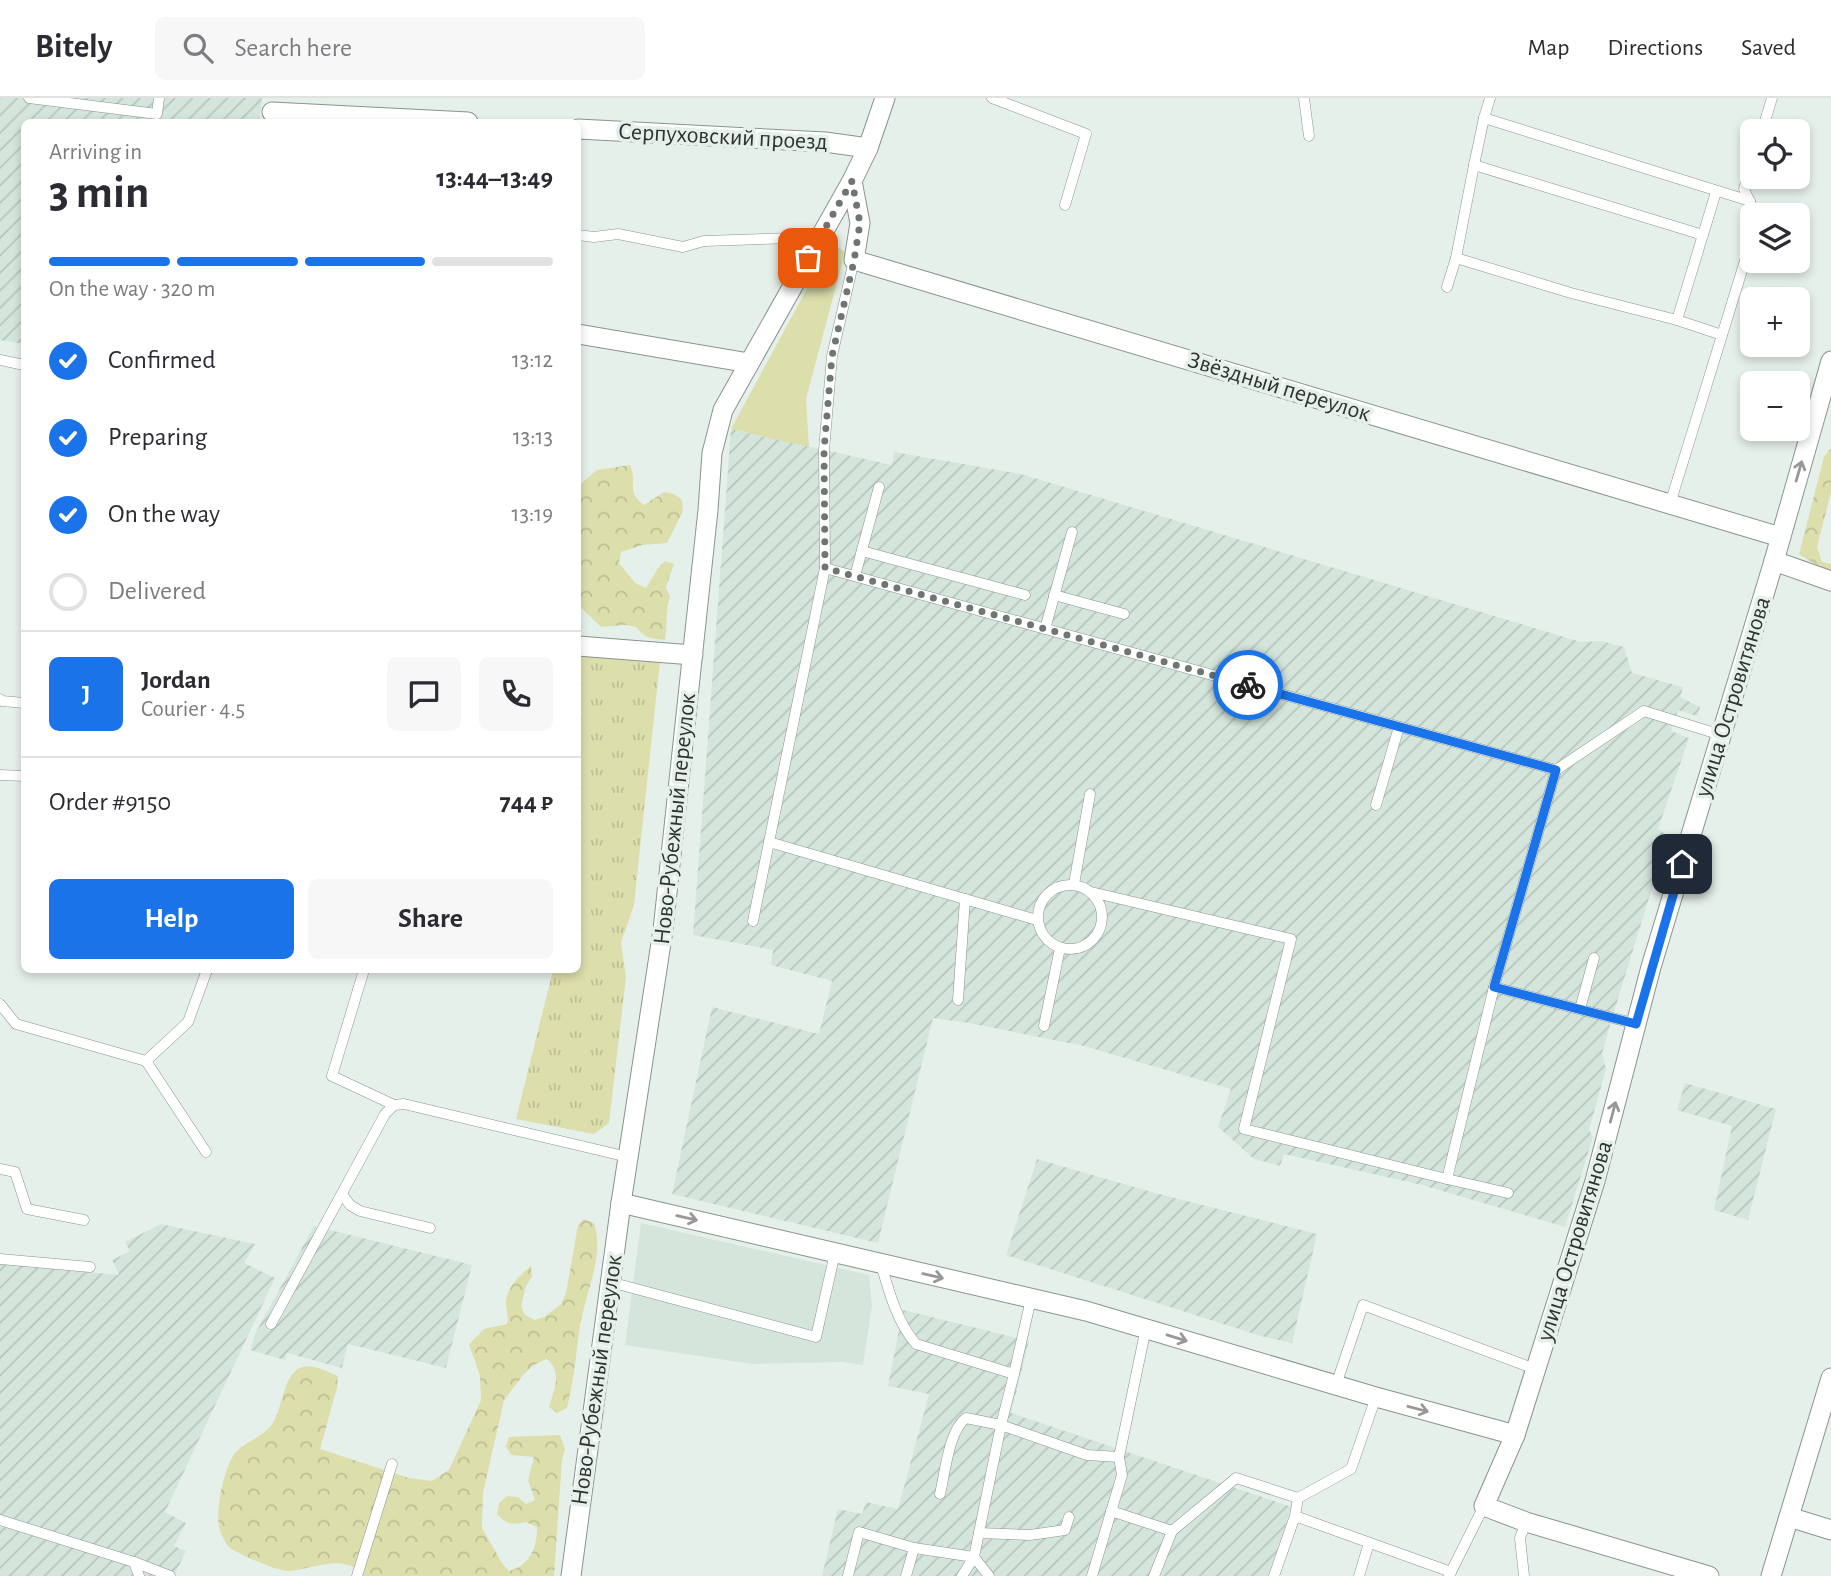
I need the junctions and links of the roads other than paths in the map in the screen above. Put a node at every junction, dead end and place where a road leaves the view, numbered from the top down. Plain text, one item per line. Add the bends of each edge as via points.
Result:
1 (29, 98) edge
2 (159, 98) edge
3 (885, 98) edge
4 (992, 98) edge
5 (1304, 98) edge
6 (1490, 98) edge
7 (1772, 98) edge
8 (272, 111) edge
9 (1484, 118) junction
10 (415, 119) edge
11 (1766, 119) edge
12 (581, 128) edge
13 (1309, 136) dead end
14 (868, 148) junction
15 (1474, 165) junction
16 (852, 181) junction
17 (1744, 189) edge
18 (1716, 192) junction
19 (1750, 201) joint
20 (1065, 205) dead end
21 (581, 235) edge
22 (1703, 235) junction
23 (820, 237) junction
24 (1456, 258) junction
25 (854, 261) junction
26 (1741, 273) edge
27 (1447, 287) dead end
28 (1677, 320) junction
29 (581, 335) edge
30 (1722, 335) junction
31 (0, 360) edge
32 (1831, 361) edge
33 (749, 363) junction
34 (21, 364) edge
35 (879, 487) dead end
36 (1670, 504) junction
37 (1072, 532) dead end
38 (1780, 537) junction
39 (862, 551) junction
40 (1774, 561) junction
41 (825, 568) junction
42 (855, 576) junction
43 (1831, 581) edge
44 (1025, 595) dead end
45 (1054, 595) junction
46 (1124, 614) dead end
47 (1045, 629) junction
48 (581, 646) edge
49 (693, 654) junction
50 (0, 699) edge
51 (21, 703) edge
52 (1399, 727) junction
53 (1721, 735) junction
54 (1556, 770) junction
55 (0, 775) edge
56 (21, 776) edge
57 (1090, 794) dead end
58 (1376, 805) dead end
59 (769, 842) junction
60 (1074, 884) junction
61 (1091, 892) junction
62 (965, 900) junction
63 (1037, 920) junction
64 (752, 921) dead end
65 (1060, 948) junction
66 (1594, 958) dead end
67 (206, 973) edge
68 (363, 973) edge
69 (1494, 987) junction
70 (958, 1000) dead end
71 (0, 1004) edge
72 (1580, 1009) junction
73 (1636, 1024) junction
74 (1044, 1026) dead end
75 (146, 1061) junction
76 (394, 1105) junction
77 (206, 1152) dead end
78 (628, 1157) junction
79 (0, 1169) edge
80 (1447, 1178) junction
81 (1508, 1193) dead end
82 (342, 1194) junction
83 (621, 1203) junction
84 (84, 1220) dead end
85 (430, 1228) dead end
86 (835, 1253) junction
87 (0, 1259) edge
88 (881, 1264) junction
89 (90, 1267) dead end
90 (610, 1282) junction
91 (1031, 1299) junction
92 (271, 1324) dead end
93 (1146, 1328) junction
94 (1535, 1369) junction
95 (1014, 1374) junction
96 (1831, 1378) edge
97 (1336, 1385) junction
98 (1376, 1397) junction
99 (1002, 1424) junction
100 (1515, 1435) junction
101 (1119, 1457) junction
102 (391, 1464) dead end
103 (940, 1494) dead end
104 (1298, 1498) junction
105 (1484, 1506) junction
106 (1111, 1511) junction
107 (1295, 1516) junction
108 (1069, 1517) dead end
109 (1789, 1517) junction
110 (0, 1520) edge
111 (1526, 1522) junction
112 (1831, 1530) edge
113 (1172, 1531) junction
114 (979, 1533) junction
115 (1369, 1543) junction
116 (914, 1548) junction
117 (974, 1557) junction
118 (134, 1562) junction
119 (1450, 1574) edge
120 (139, 1576) edge
121 (170, 1576) edge
122 (357, 1576) edge
123 (571, 1576) edge
124 (848, 1576) edge
125 (906, 1576) edge
126 (962, 1576) edge
127 (989, 1576) edge
128 (1092, 1576) edge
129 (1154, 1576) edge
130 (1274, 1576) edge
131 (1359, 1576) edge
132 (1524, 1576) edge
133 (1709, 1576) edge
134 (1771, 1576) edge

1 - 2 lane via 157,114
3 - 14 street, Ново-Рубежный переулок
4 - 20 lane via 1086,134
5 - 13 lane
6 - 9 lane
7 - 11 lane
8 - 10 street
9 - 15 lane
9 - 18 lane
12 - 14 street, Серпуховский проезд
14 - 16 street, Ново-Рубежный переулок
15 - 22 lane
15 - 24 lane
16 - 23 street, Ново-Рубежный переулок
16 - 25 street via 860,223
17 - 19 lane
18 - 19 lane
18 - 22 lane
21 - 23 lane via 618,234 683,247 704,241
22 - 28 lane
23 - 33 street, Ново-Рубежный переулок
24 - 27 lane
24 - 28 lane
25 - 36 street, Звёздный переулок
25 - 41 lane via 832,356 824,450
26 - 30 lane
28 - 30 lane
29 - 33 street
30 - 36 lane
31 - 34 lane
38 -> 32 street, улица Островитянова
33 - 49 street, Ново-Рубежный переулок via 723,410 712,453
35 - 39 lane
36 - 38 street, Звёздный переулок
37 - 45 lane
38 - 40 street, улица Островитянова
39 - 42 lane
39 - 44 lane
40 - 43 street
40 - 53 street, улица Островитянова
41 - 42 lane
41 - 59 lane
42 - 47 lane
45 - 46 lane
45 - 47 lane
47 - 52 lane
48 - 49 street
49 - 78 street, Ново-Рубежный переулок via 663,930
50 - 51 lane
52 - 54 lane
52 - 58 lane
53 - 54 lane via 1644,711
53 - 73 street, улица Островитянова
54 - 69 lane
55 - 56 lane
57 - 60 lane
59 - 62 lane
59 - 64 lane
60 - 61 lane
60 - 63 lane via 1047,893
61 - 65 lane via 1101,908 1096,937 1080,948
61 - 80 lane via 1291,939 1244,1129
62 - 63 lane
62 - 70 lane
63 - 65 lane via 1044,937
65 - 74 lane
66 - 72 lane
67 - 75 lane via 188,1022
68 - 76 lane via 332,1076
69 - 72 lane
69 - 80 lane
71 - 75 lane via 16,1024
72 - 73 lane
94 -> 73 street, улица Островитянова via 1595,1181
75 - 77 lane
76 - 78 lane
76 - 82 lane
78 - 83 street, Ново-Рубежный переулок
79 - 84 lane via 15,1172 27,1209
80 - 81 lane
82 - 85 lane via 360,1211
82 - 92 lane
83 -> 86 street
83 - 90 street, Ново-Рубежный переулок
86 - 88 street
86 - 90 lane via 816,1337
87 - 89 lane
88 -> 91 street
88 - 95 lane via 891,1299 916,1344
90 - 123 street, Ново-Рубежный переулок
91 - 93 street
91 - 95 lane
93 -> 97 street
93 - 101 lane
94 - 97 lane via 1363,1305
94 - 100 street, улица Островитянова
95 - 99 lane
96 - 109 street
97 - 98 street
98 -> 100 street
98 - 104 lane via 1351,1469
99 - 101 lane via 1087,1455
99 - 103 lane via 966,1418 959,1423
99 - 114 lane
100 - 105 street, улица Островитянова
101 - 106 lane via 1122,1475
102 - 122 lane
104 - 107 lane
104 - 113 lane via 1236,1478
105 - 111 street
105 - 119 lane
106 - 113 lane
106 - 128 lane
107 - 115 lane
107 - 130 lane
108 - 114 lane via 1065,1531
109 - 112 street
109 - 134 street
110 - 118 lane
111 - 132 lane via 1520,1538
111 - 133 street
113 - 129 lane
114 - 117 lane
115 - 119 lane
115 - 131 lane
116 - 117 lane
116 - 124 lane via 859,1532
116 - 125 lane
117 - 126 lane
117 - 127 lane
118 - 120 lane
118 - 121 lane

